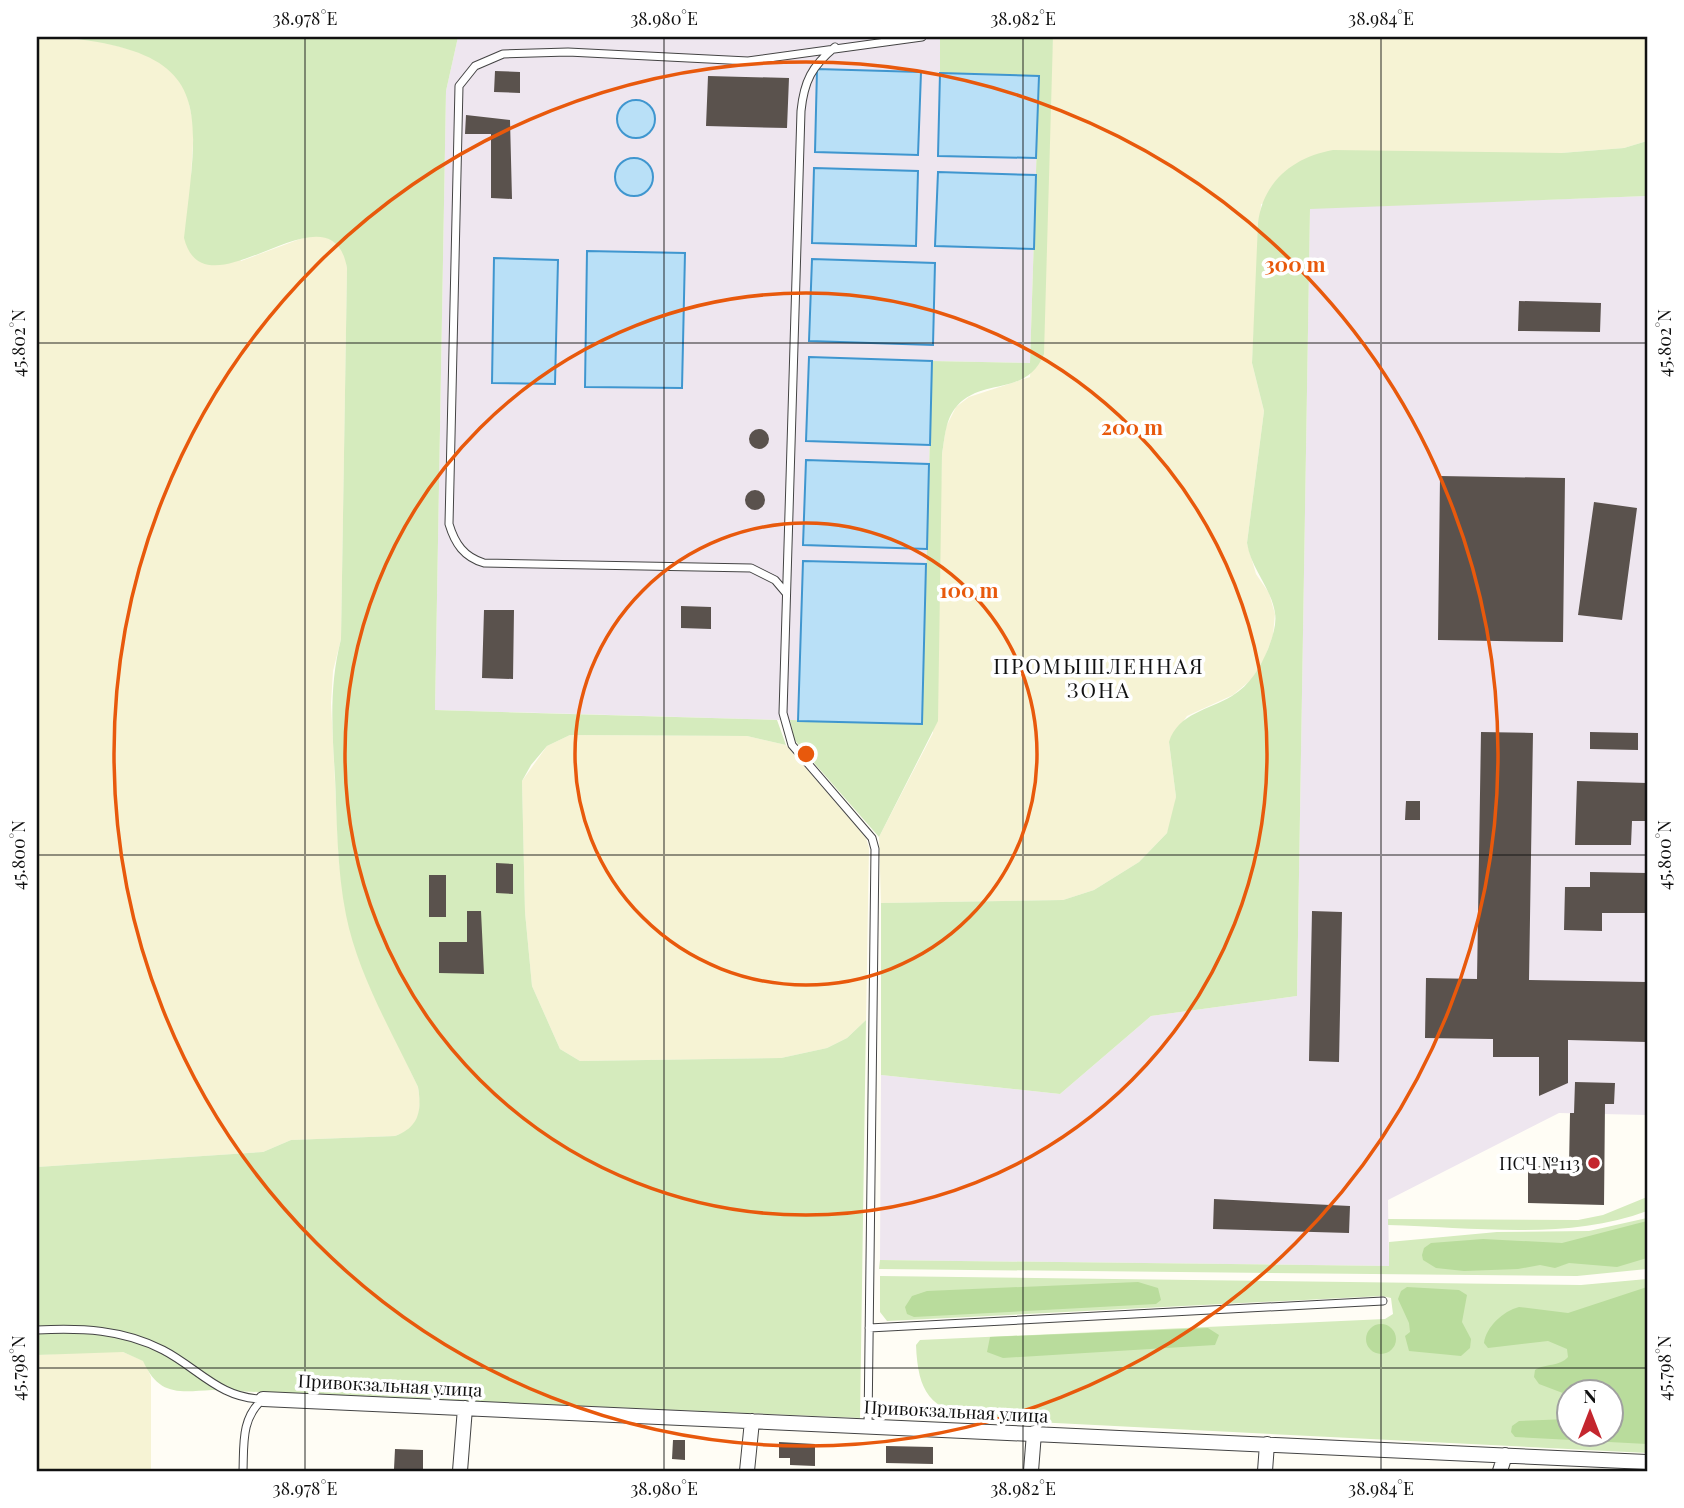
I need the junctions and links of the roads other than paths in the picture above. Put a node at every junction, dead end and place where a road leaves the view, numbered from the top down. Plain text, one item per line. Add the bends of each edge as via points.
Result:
1 (922, 37) edge
2 (835, 47) junction
3 (787, 594) junction
4 (1383, 1301) dead end
5 (869, 1328) junction
6 (37, 1331) edge
7 (263, 1399) junction
8 (465, 1408) junction
9 (752, 1421) junction
10 (868, 1426) junction
11 (1034, 1433) junction
12 (1267, 1444) junction
13 (1506, 1455) junction
14 (1647, 1462) edge
15 (243, 1471) edge
16 (460, 1471) edge
17 (747, 1471) edge
18 (1031, 1471) edge
19 (1265, 1471) edge
20 (1500, 1471) edge

1 - 2 lane
2 - 3 lane via 811,69 802,93
2 - 3 lane via 748,61 568,52 503,54 467,72 457,97 449,524 455,540 466,555 484,563 751,568 775,580
3 - 5 lane via 786,732 792,745 872,838 875,849
4 - 5 lane
5 - 10 lane
6 - 7 lane via 82,1328 129,1336 180,1360 228,1394
7 - 8 street, Привокзальная улица
7 - 15 lane via 245,1424
8 - 9 street, Привокзальная улица
8 - 16 street
9 - 10 street, Привокзальная улица
9 - 17 street
10 - 11 street, Привокзальная улица
11 - 12 street, Привокзальная улица
11 - 18 street
12 - 13 street, Привокзальная улица
12 - 19 street
13 - 14 street, Привокзальная улица
13 - 20 street

